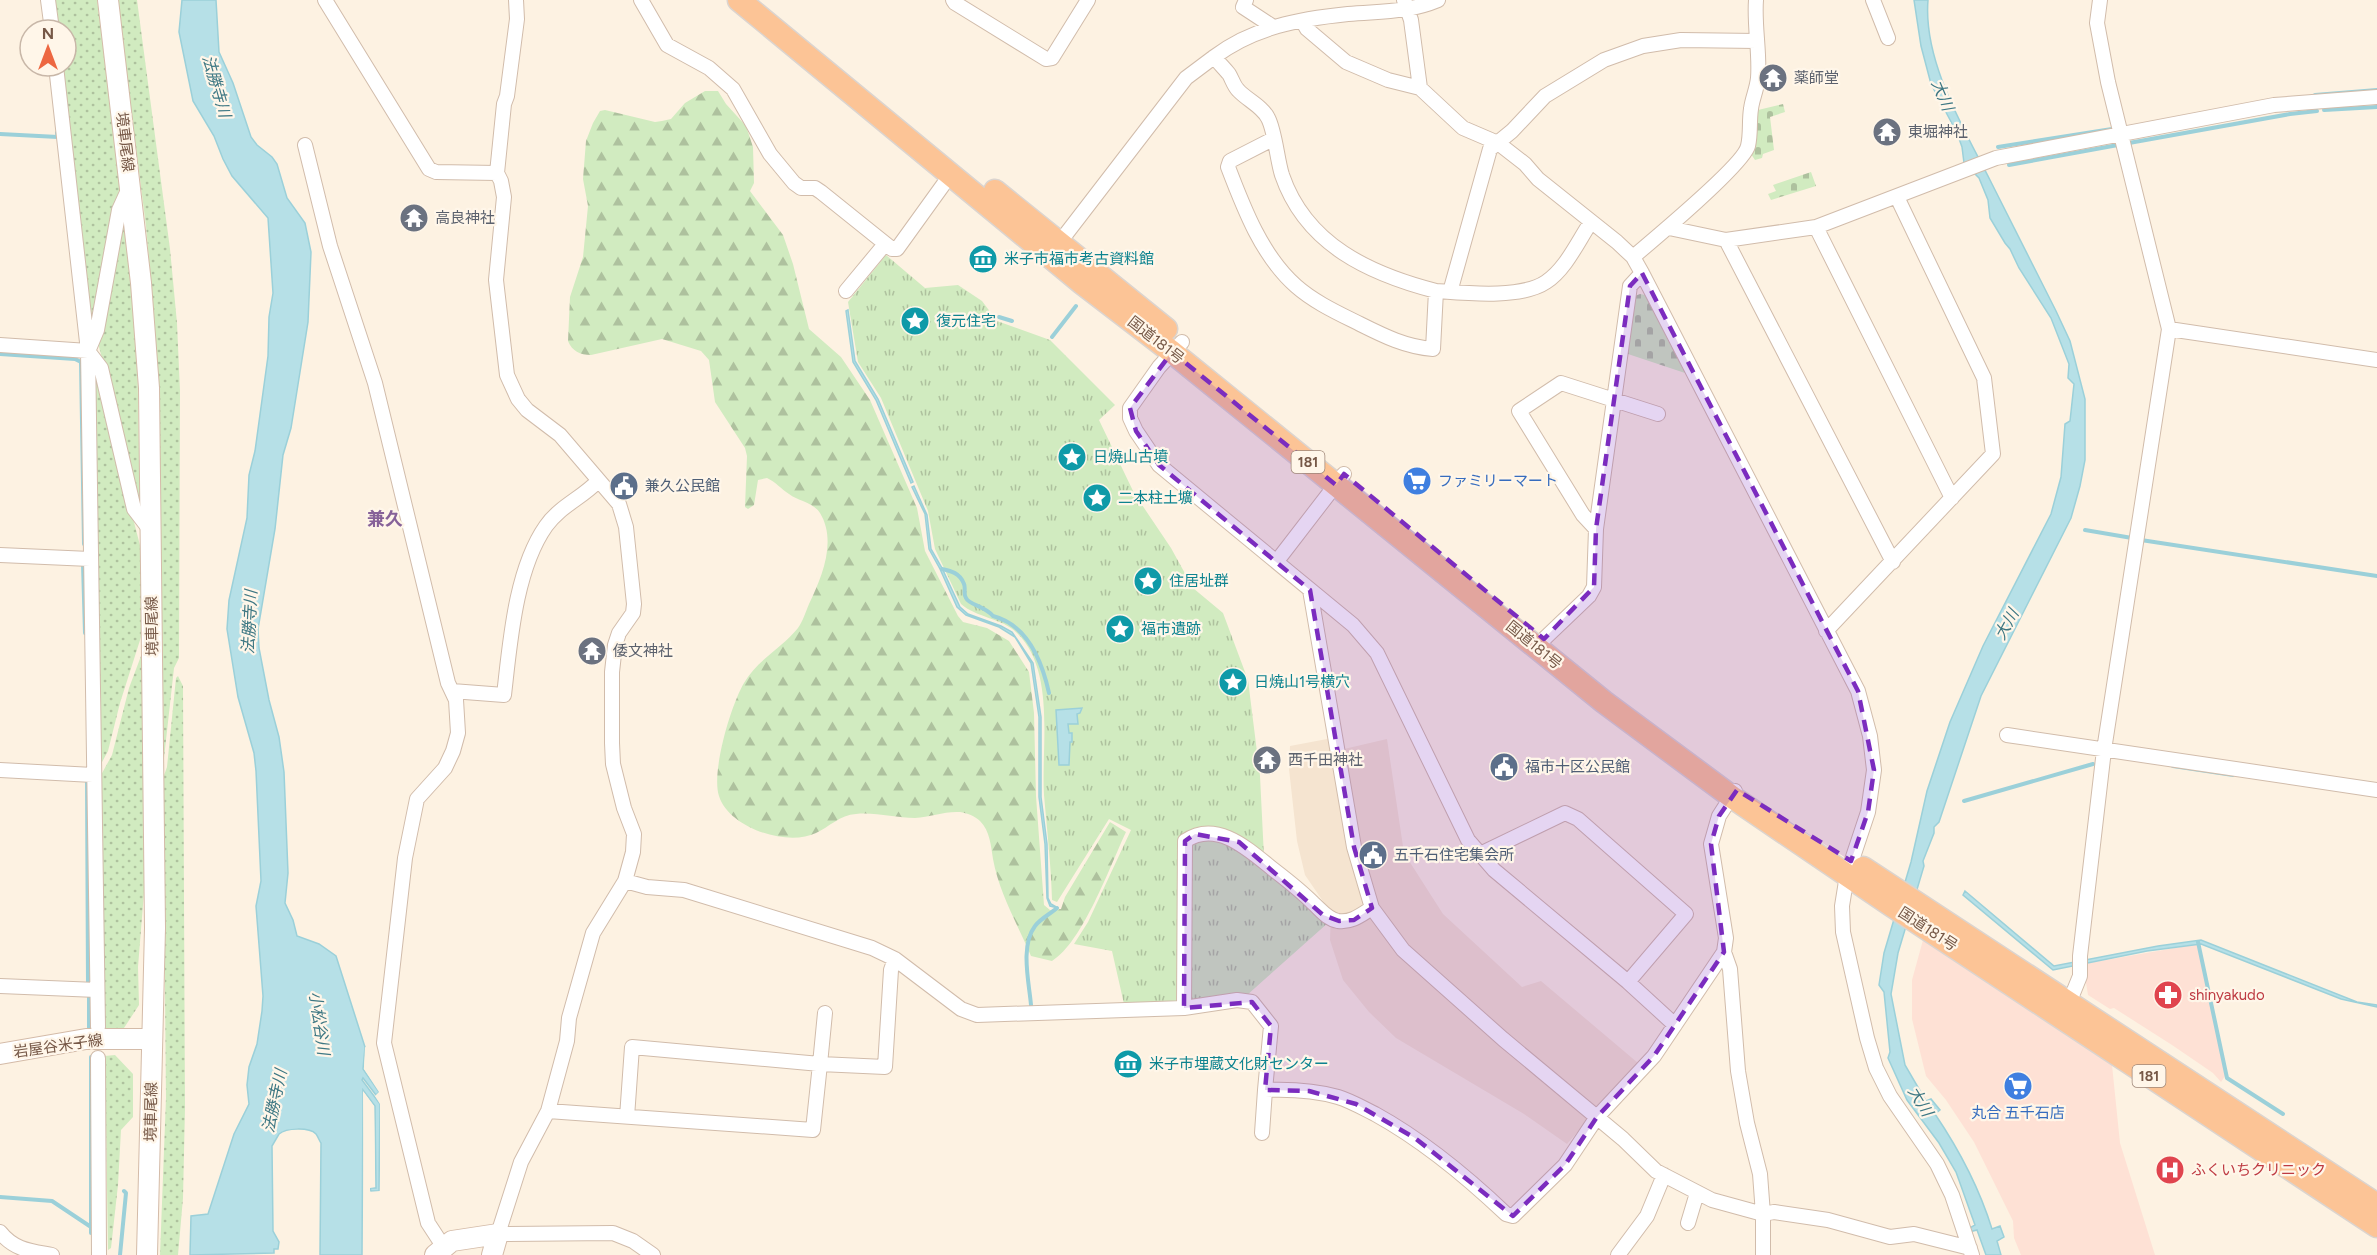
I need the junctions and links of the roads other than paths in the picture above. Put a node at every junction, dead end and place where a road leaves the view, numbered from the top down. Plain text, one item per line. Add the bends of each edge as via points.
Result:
1 (48, 0) edge
2 (108, 0) edge
3 (325, 0) edge
4 (516, 0) edge
5 (641, 0) edge
6 (739, 0) edge
7 (762, 0) edge
8 (953, 0) edge
9 (1438, 0) edge
10 (1756, 0) edge
11 (1874, 0) edge
12 (2100, 0) edge
13 (1084, 2) edge
14 (1240, 2) edge
15 (1406, 5) edge
16 (50, 18) edge
17 (1303, 21) junction
18 (1272, 26) junction
19 (1888, 38) dead end
20 (1757, 41) junction
21 (1214, 57) junction
22 (57, 78) edge
23 (1420, 88) junction
24 (2377, 98) edge
25 (2120, 135) junction
26 (1273, 139) junction
27 (1498, 143) junction
28 (305, 145) dead end
29 (497, 174) junction
30 (951, 174) junction
31 (130, 183) junction
32 (1897, 197) junction
33 (1590, 222) junction
34 (1816, 227) junction
35 (1669, 228) junction
36 (1726, 240) junction
37 (885, 244) junction
38 (1054, 249) junction
39 (1633, 257) junction
40 (1642, 273) junction
41 (846, 291) dead end
42 (1443, 291) junction
43 (2169, 329) junction
44 (0, 345) edge
45 (1177, 347) junction
46 (88, 351) junction
47 (2377, 360) edge
48 (1614, 400) junction
49 (1658, 414) dead end
50 (1340, 479) junction
51 (598, 481) junction
52 (1952, 498) junction
53 (1596, 529) junction
54 (150, 530) junction
55 (0, 555) edge
56 (90, 559) junction
57 (1277, 561) junction
58 (1893, 562) junction
59 (1310, 590) junction
60 (1826, 631) junction
61 (1544, 639) junction
62 (452, 691) junction
63 (2007, 735) dead end
64 (2104, 750) junction
65 (0, 770) edge
66 (93, 775) junction
67 (2377, 790) edge
68 (1734, 793) junction
69 (1480, 854) junction
70 (1849, 868) junction
71 (625, 881) junction
72 (1372, 908) junction
73 (1924, 917) junction
74 (1724, 952) junction
75 (895, 959) junction
76 (1628, 982) junction
77 (0, 986) edge
78 (97, 990) junction
79 (2069, 1003) junction
80 (1184, 1008) junction
81 (825, 1013) dead end
82 (1675, 1025) junction
83 (98, 1027) dead end
84 (152, 1039) junction
85 (0, 1054) edge
86 (98, 1058) dead end
87 (820, 1064) junction
88 (1265, 1090) junction
89 (548, 1111) junction
90 (627, 1117) junction
91 (1598, 1117) junction
92 (1262, 1133) dead end
93 (1664, 1175) junction
94 (1697, 1193) junction
95 (2377, 1205) edge
96 (1763, 1214) junction
97 (1688, 1223) dead end
98 (2377, 1226) edge
99 (0, 1232) edge
100 (498, 1234) junction
101 (439, 1251) edge
102 (1971, 1252) edge
103 (52, 1255) edge
104 (99, 1255) edge
105 (147, 1255) edge
106 (492, 1255) edge
107 (653, 1255) edge
108 (1618, 1255) edge
109 (1763, 1255) edge

1 - 16 street
2 - 31 main road, 境車尾線
3 - 29 street via 429,169
4 - 29 street via 517,19
5 - 37 street via 667,45 709,68 733,89 770,154 794,183 821,192
6 - 30 highway, 国道181号 / 181
7 - 38 highway, 国道181号 / 181
8 - 13 street via 1046,59 1052,58
9 - 15 street
10 - 20 street
11 - 19 street
12 - 25 street via 2099,38
14 - 18 street
15 - 17 street
15 - 23 street
17 - 18 street
17 - 23 street via 1307,29 1346,62
18 - 21 street via 1233,43
20 - 27 street via 1681,40 1643,46 1604,60 1545,96
20 - 35 street via 1758,79 1748,147 1743,157
21 - 26 street via 1237,89 1267,114
21 - 38 street via 1186,78
22 - 46 street
23 - 27 street via 1463,128
24 - 25 street via 2274,105
25 - 32 street via 1996,158
25 - 43 street
26 - 42 street via 1295,205 1314,229 1368,269
26 - 42 street via 1230,160 1228,167 1256,232 1296,286 1331,309 1414,348 1433,348
27 - 33 street
27 - 42 street via 1486,157
28 - 62 street via 330,246 375,383
29 - 51 street via 504,197 496,280 507,375 527,410 560,435
30 - 37 street via 897,249
30 - 38 highway, 国道181号 / 181
31 - 46 street via 119,210 97,330
31 - 54 main road, 境車尾線 via 149,388
32 - 34 street
32 - 52 street via 1984,378 1993,454
33 - 39 street
33 - 42 street via 1559,270 1545,283 1519,291
34 - 36 street
34 - 52 street
35 - 36 street
35 - 39 street
36 - 58 street
37 - 41 street
38 - 45 highway, 国道181号 / 181
39 - 40 street
40 - 48 street via 1630,286
40 - 60 street
43 - 47 street
43 - 64 street
44 - 46 street
45 - 50 highway, 国道181号 / 181
45 - 57 street via 1130,408 1133,424 1159,465
46 - 54 street via 101,368 134,509
46 - 56 street
48 - 49 street
48 - 53 street
48 - 53 street via 1561,383 1519,411 1583,515
50 - 57 street
50 - 61 highway, 国道181号 / 181
50 - 68 highway, 国道181号 / 181 via 1604,702
51 - 62 street via 555,515 536,546 521,584 504,695
51 - 71 street via 619,504 626,527 634,593 633,613 619,633 612,672 613,764 635,841
52 - 58 street
53 - 61 street via 1594,587
54 - 84 main road, 境車尾線 via 155,928
55 - 56 street
56 - 66 street
57 - 59 street
58 - 60 street
59 - 69 street via 1353,625 1377,653 1468,840
59 - 72 street via 1353,846
60 - 70 street via 1858,691 1873,753 1870,803
61 - 68 highway, 国道181号 / 181
62 - 101 street via 458,733 453,751 445,768 417,799 405,858 384,1042 428,1223
63 - 64 street
64 - 67 street
64 - 79 street via 2080,976
65 - 66 street
66 - 78 street
68 - 70 highway, 国道181号 / 181
68 - 74 street via 1719,816 1712,844 1726,938
69 - 76 street
69 - 76 street via 1565,813 1578,819 1686,914
70 - 73 highway, 国道181号 / 181
70 - 102 street via 1842,906 1843,932 1876,1068 1890,1096 1937,1164
71 - 75 street via 684,890 872,948
71 - 89 street via 592,933
72 - 80 street via 1354,920 1338,921 1323,915 1239,842 1219,835 1195,834 1185,841
72 - 91 street via 1403,950
73 - 79 highway, 国道181号 / 181
73 - 98 highway, 国道181号 / 181
74 - 82 street
74 - 96 street via 1730,969 1738,1071 1760,1174
75 - 80 street via 961,1009 977,1015
75 - 87 street via 885,1067
76 - 82 street
77 - 78 street
78 - 83 street
79 - 95 highway, 国道181号 / 181
80 - 88 street via 1237,1000 1252,1002 1271,1026
81 - 87 street
82 - 91 street via 1654,1056
84 - 85 main road, 岩屋谷米子線 via 86,1039
84 - 105 main road, 境車尾線
86 - 104 street
87 - 90 street via 813,1130
87 - 90 street via 632,1047
88 - 91 street via 1299,1089 1356,1104 1397,1126 1445,1160 1510,1216 1565,1165
88 - 92 street
89 - 90 street
89 - 100 street via 521,1162
91 - 93 street
93 - 94 street
93 - 108 street via 1647,1216
94 - 96 street
94 - 97 street
96 - 102 street via 1774,1212 1828,1220 1890,1237 1914,1234
96 - 109 street
99 - 103 street via 22,1250
100 - 101 main road via 452,1241
100 - 106 main road
100 - 107 street via 612,1233

